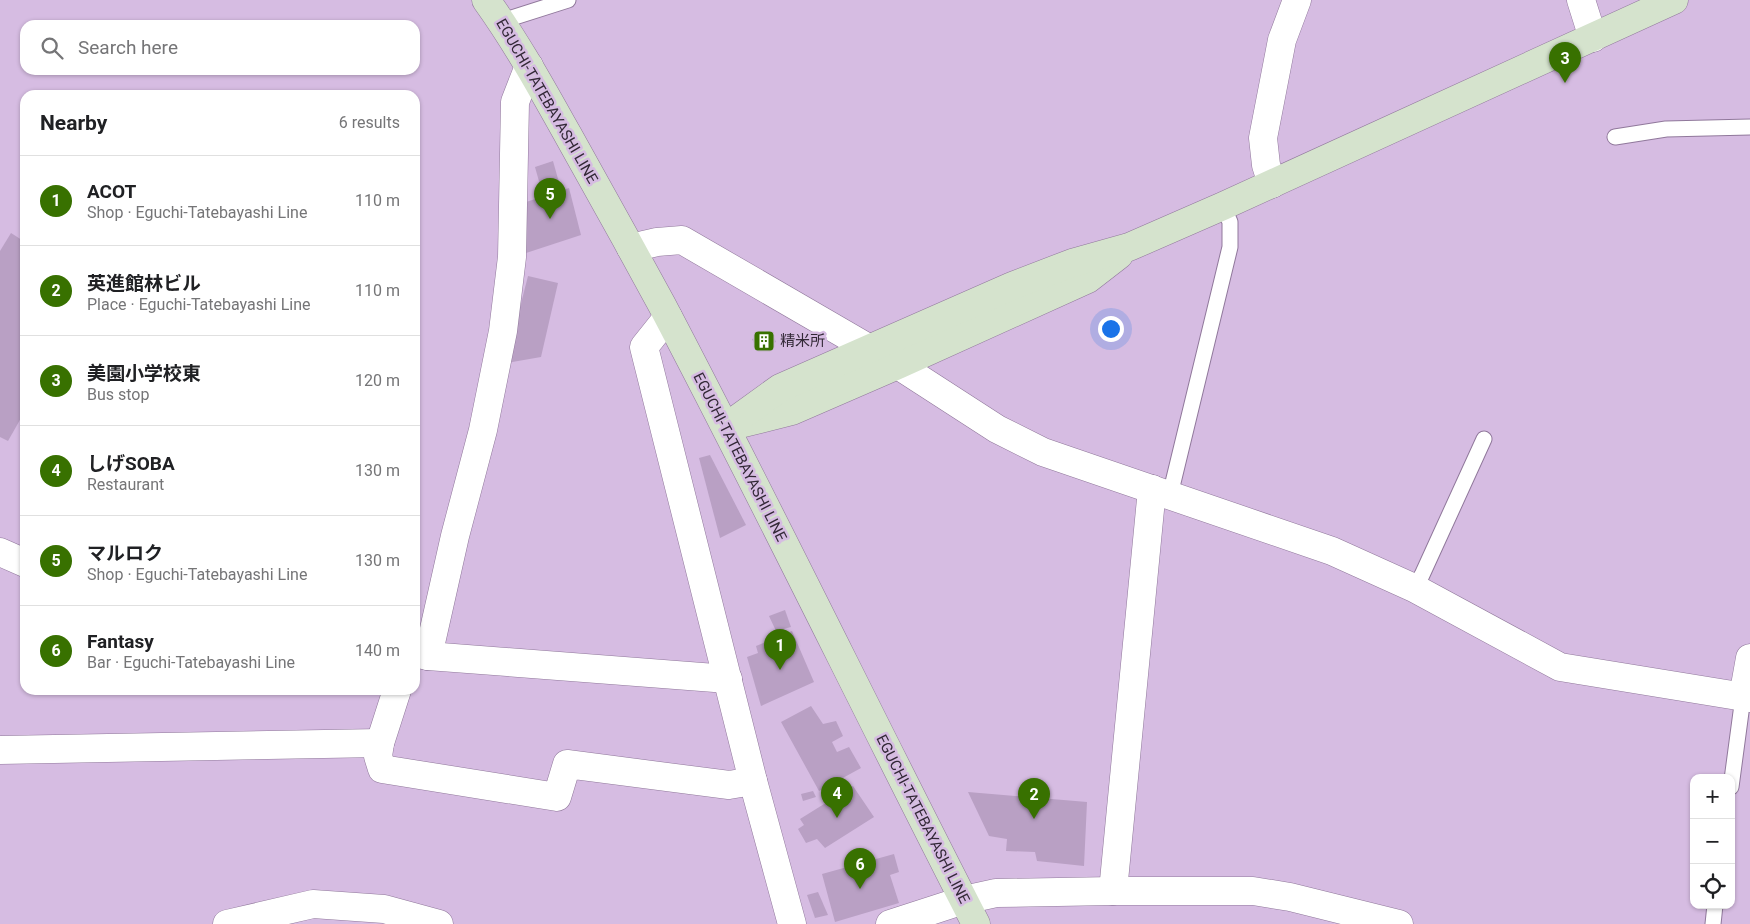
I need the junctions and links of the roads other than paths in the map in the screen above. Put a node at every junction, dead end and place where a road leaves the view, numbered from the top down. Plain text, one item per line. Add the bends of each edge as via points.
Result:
1 (568, 0) edge
2 (1297, 0) edge
3 (1581, 0) edge
4 (1674, 0) edge
5 (494, 11) edge
6 (1593, 38) junction
7 (529, 66) junction
8 (1750, 127) edge
9 (1615, 137) dead end
10 (1272, 184) junction
11 (1223, 206) junction
12 (1129, 247) junction
13 (631, 248) junction
14 (668, 317) junction
15 (870, 349) junction
16 (898, 365) junction
17 (726, 427) junction
18 (1484, 439) dead end
19 (1161, 492) junction
20 (0, 552) edge
21 (20, 561) edge
22 (1414, 588) junction
23 (422, 655) edge
24 (1750, 658) edge
25 (728, 679) junction
26 (395, 695) edge
27 (1747, 698) edge
28 (380, 743) junction
29 (0, 750) edge
30 (1733, 774) edge
31 (753, 781) junction
32 (1113, 891) junction
33 (964, 900) junction
34 (1715, 909) edge
35 (384, 917) edge
36 (228, 924) edge
37 (439, 924) edge
38 (792, 924) edge
39 (890, 924) edge
40 (976, 924) edge
41 (1399, 924) edge
42 (1713, 924) edge

1 - 5 lane
2 - 10 street via 1282,40 1263,138
3 - 6 street
4 - 6 street
5 - 7 street, EGUCHI-TATEBAYASHI LINE
6 - 10 street
7 - 13 street, EGUCHI-TATEBAYASHI LINE
7 - 23 street via 515,102 512,257 503,331 483,430
8 - 9 lane via 1666,129
10 - 11 street
11 - 12 street
11 - 19 lane via 1230,222 1230,248
12 - 15 street via 1012,286
12 - 16 street via 1088,279
13 - 14 street, EGUCHI-TATEBAYASHI LINE
13 - 15 street via 682,240
14 - 17 street, EGUCHI-TATEBAYASHI LINE
14 - 25 street via 644,347
15 - 17 street via 780,388
16 - 17 street via 792,411
16 - 19 street via 997,429 1042,452
17 - 33 street, EGUCHI-TATEBAYASHI LINE
18 - 22 lane
19 - 22 street via 1332,551
19 - 32 street
20 - 21 street
22 - 27 street via 1560,667
23 - 25 street
24 - 27 street
25 - 31 street
26 - 28 street
27 - 30 lane
28 - 29 street
28 - 31 street via 378,756 382,769 556,797 567,764 728,785
31 - 38 street
32 - 33 street via 996,893
32 - 41 street via 1253,891
33 - 39 street
33 - 40 street, EGUCHI-TATEBAYASHI LINE
34 - 42 lane
35 - 36 street via 314,904
35 - 37 street

